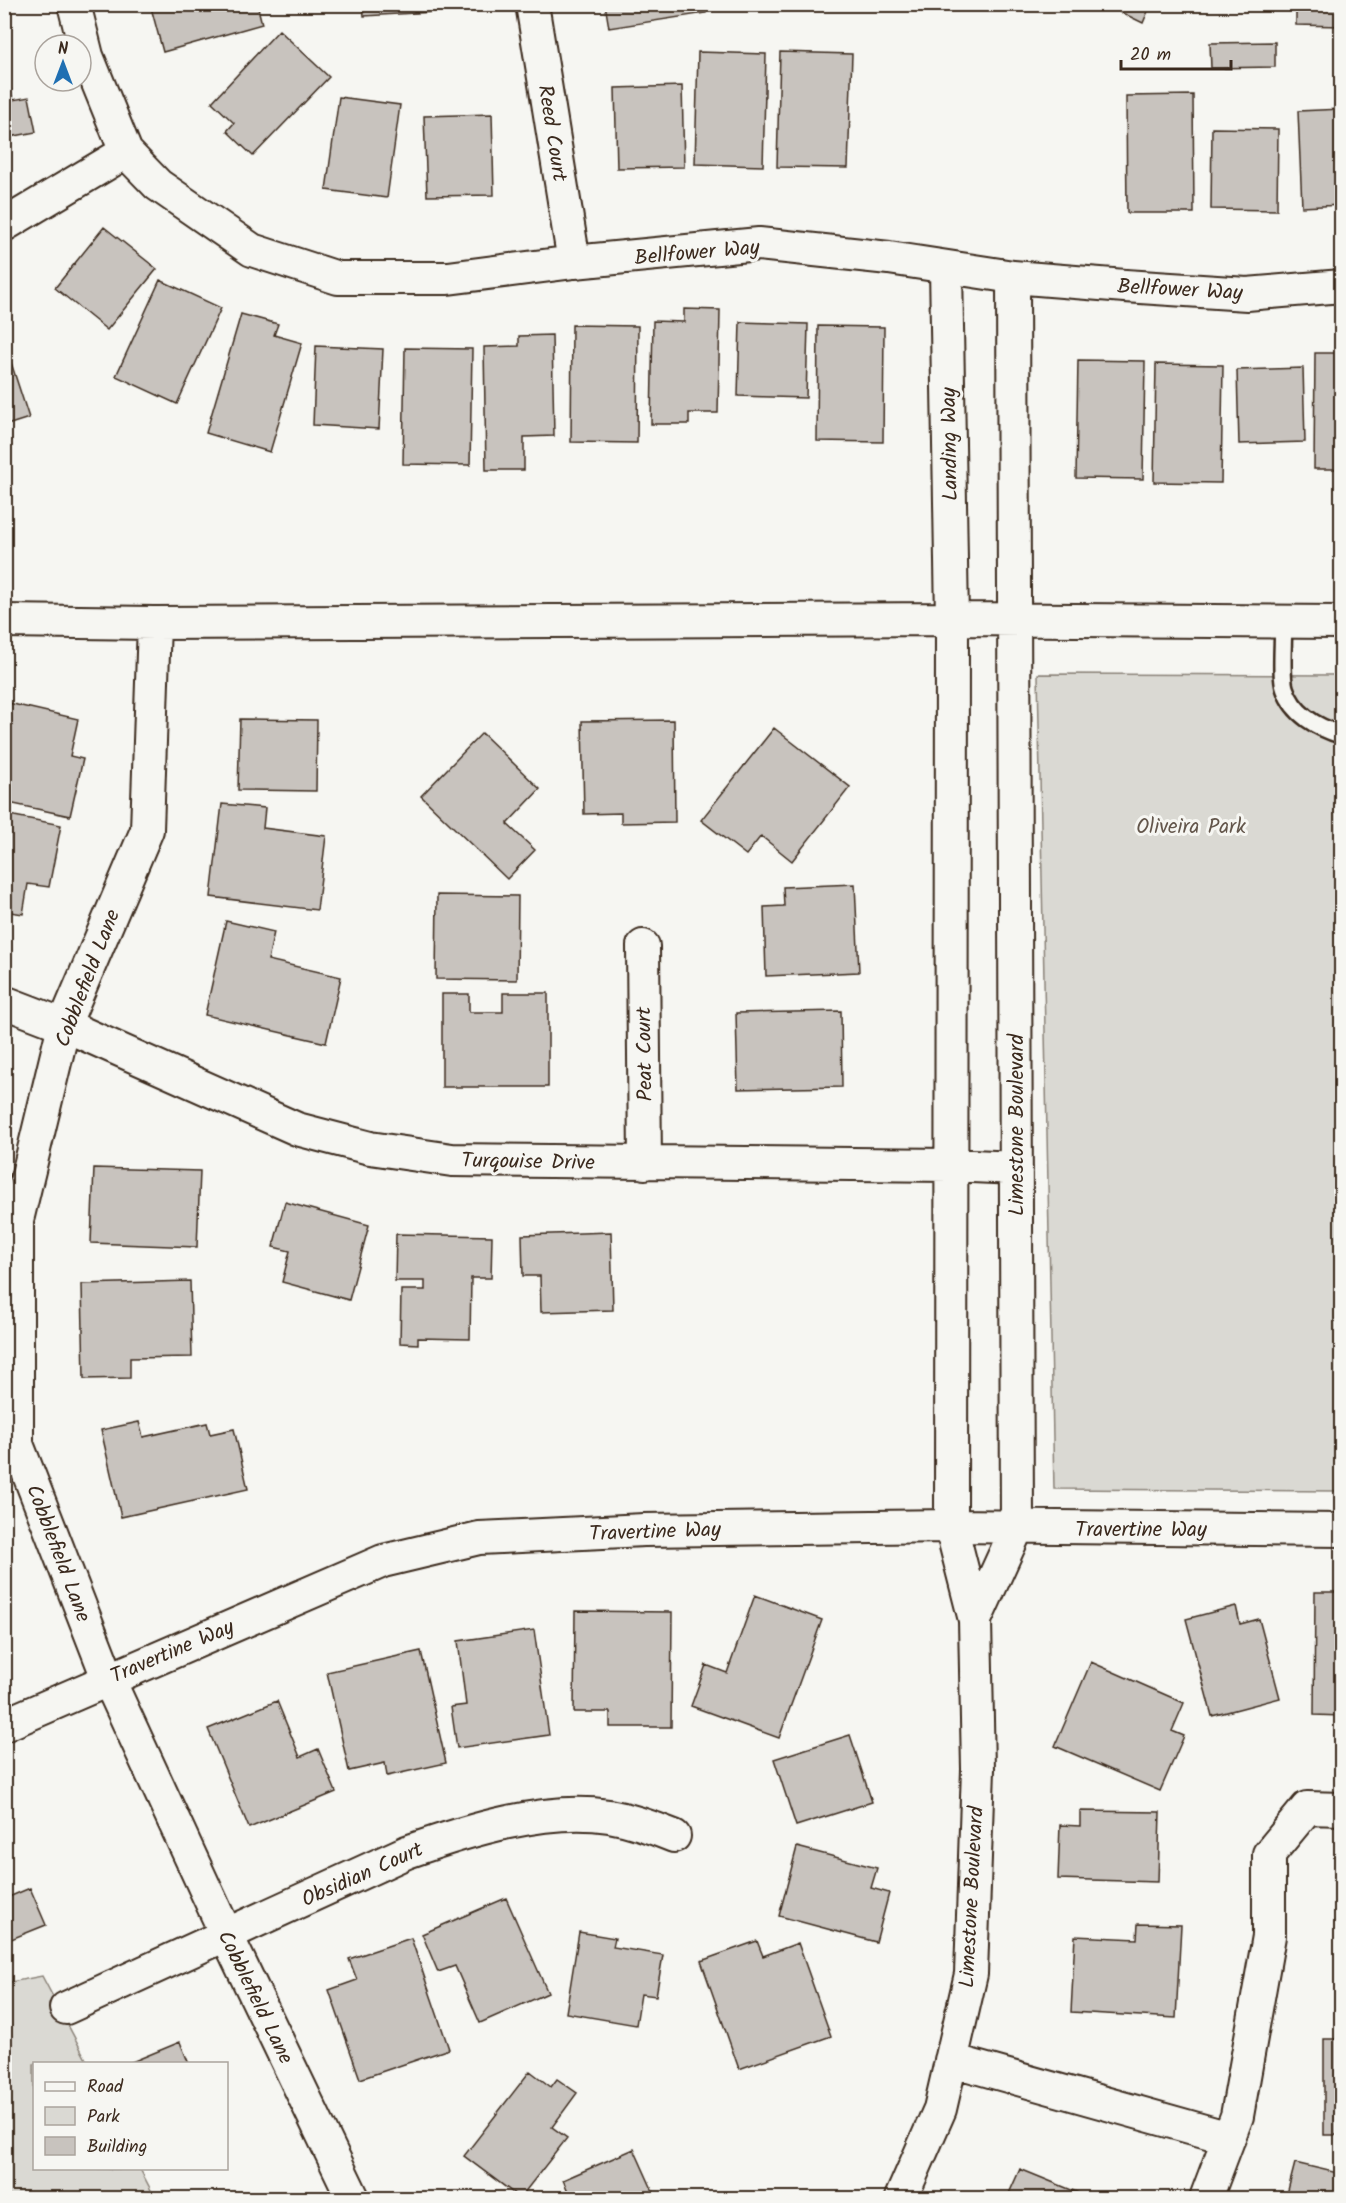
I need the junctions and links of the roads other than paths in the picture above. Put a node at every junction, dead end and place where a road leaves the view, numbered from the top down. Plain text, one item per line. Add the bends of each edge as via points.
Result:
1 (74, 4) edge
2 (532, 4) edge
3 (126, 152) junction
4 (4, 225) edge
5 (574, 262) junction
6 (946, 268) junction
7 (1013, 277) junction
8 (1341, 286) edge
9 (952, 619) junction
10 (4, 621) edge
11 (1015, 621) junction
12 (1283, 622) junction
13 (1341, 622) edge
14 (154, 623) junction
15 (1341, 735) edge
16 (643, 946) dead end
17 (4, 1002) edge
18 (64, 1025) junction
19 (645, 1163) junction
20 (950, 1165) junction
21 (1016, 1168) junction
22 (951, 1526) junction
23 (1017, 1528) junction
24 (1341, 1530) edge
25 (975, 1620) junction
26 (108, 1678) junction
27 (4, 1725) edge
28 (1341, 1809) edge
29 (674, 1836) dead end
30 (227, 1936) junction
31 (66, 2008) dead end
32 (951, 2060) junction
33 (1229, 2138) junction
34 (353, 2199) edge
35 (901, 2199) edge
36 (1206, 2199) edge

1 - 3 street via 87,56
2 - 5 street, Reed Court
3 - 4 street
3 - 5 street, Bellfower Way via 158,185 252,250 338,278 448,278
5 - 6 street, Bellfower Way via 759,244
6 - 7 street, Bellfower Way
6 - 9 street, Landing Way
7 - 8 street, Bellfower Way via 1247,294
7 - 11 street
9 - 11 street
9 - 14 street
9 - 20 street, Limestone Boulevard
10 - 14 street
11 - 12 street
11 - 21 street, Limestone Boulevard
12 - 13 street
12 - 15 lane via 1284,688 1300,714 1325,731
14 - 18 street, Cobblefield Lane via 147,830
16 - 19 street, Peat Court
17 - 18 street, Turqouise Drive
18 - 19 street, Turqouise Drive via 297,1129 370,1148 452,1160
18 - 26 street, Cobblefield Lane via 17,1221 17,1444
19 - 20 street, Turqouise Drive
20 - 21 street, Turqouise Drive
20 - 22 street, Limestone Boulevard
21 - 23 street, Limestone Boulevard
22 - 23 street, Travertine Way
22 - 25 street, Limestone Boulevard
22 - 26 street, Travertine Way via 644,1530 479,1538 383,1562
23 - 24 street, Travertine Way
23 - 25 street, Limestone Boulevard
25 - 32 street, Limestone Boulevard via 978,1769 971,1974
26 - 27 street, Travertine Way
26 - 30 street, Cobblefield Lane
28 - 33 street via 1307,1808 1269,1854 1269,1936 1237,2116
29 - 30 street, Obsidian Court via 606,1815 529,1819 462,1833 407,1852
30 - 31 street, Obsidian Court
30 - 34 street, Cobblefield Lane
32 - 33 street
32 - 35 street, Limestone Boulevard via 940,2109
33 - 36 street

